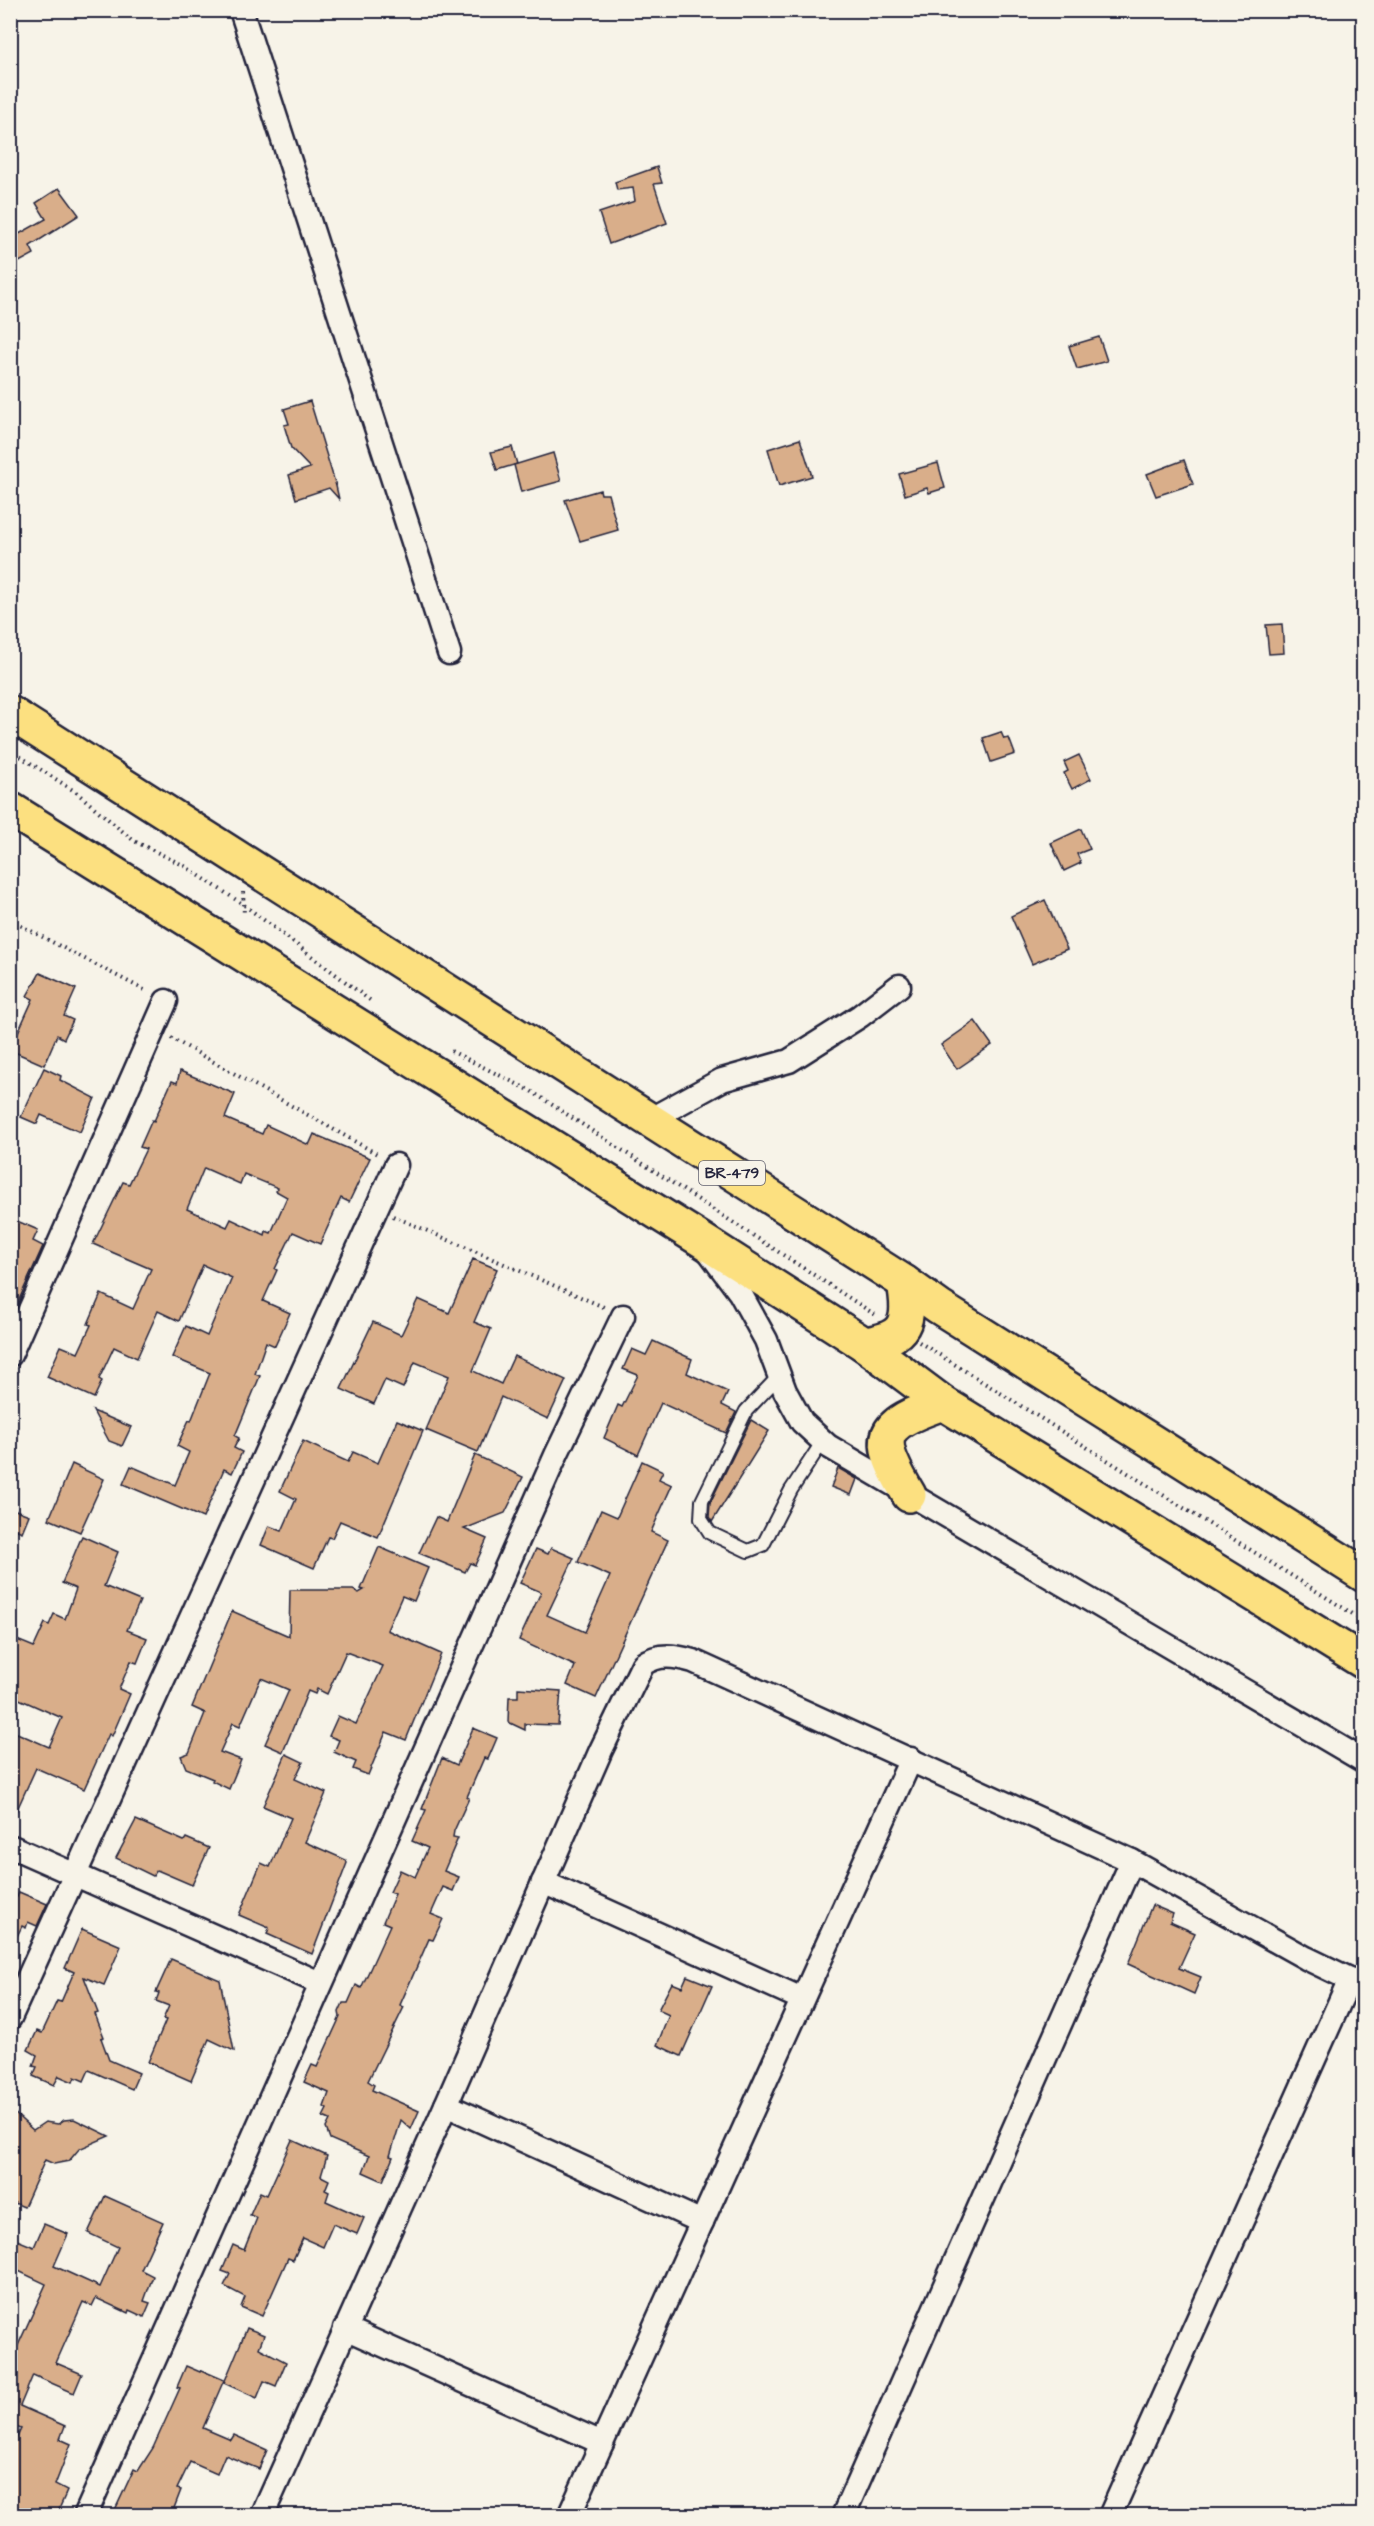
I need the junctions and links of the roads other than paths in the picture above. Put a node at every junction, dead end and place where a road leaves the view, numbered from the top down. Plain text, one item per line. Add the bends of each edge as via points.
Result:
1 (241, 10) edge
2 (449, 653) dead end
3 (10, 713) edge
4 (10, 809) edge
5 (899, 986) dead end
6 (166, 1001) road end
7 (649, 1120) junction
8 (396, 1165) road end
9 (700, 1239) junction
10 (904, 1282) junction
11 (623, 1316) road end
12 (864, 1344) junction
13 (10, 1355) edge
14 (779, 1376) junction
15 (943, 1403) junction
16 (823, 1441) junction
17 (909, 1495) junction
18 (1364, 1575) edge
19 (1364, 1662) edge
20 (911, 1759) junction
21 (1364, 1761) edge
22 (10, 1846) edge
23 (1132, 1861) junction
24 (74, 1875) junction
25 (543, 1882) junction
26 (320, 1983) junction
27 (1357, 1983) edge
28 (802, 1999) junction
29 (10, 2018) edge
30 (446, 2105) junction
31 (702, 2222) junction
32 (345, 2328) junction
33 (602, 2443) junction
34 (85, 2516) edge
35 (262, 2516) edge
36 (569, 2516) edge
37 (843, 2516) edge
38 (1110, 2516) edge

1 - 2 street
3 - 7 main road, BR-479
4 - 9 main road
5 - 7 street via 789,1061 722,1080
6 - 13 street
7 - 10 main road, BR-479
8 - 24 street
9 - 12 main road
9 - 14 street via 740,1293 766,1340
10 - 12 main road via 907,1315 901,1331 886,1341
10 - 18 main road, BR-479
11 - 26 street via 552,1464
12 - 15 main road
14 - 16 street via 802,1422
14 - 16 lane via 746,1411 702,1501 701,1519 710,1533 748,1551 763,1545 791,1490
15 - 17 main road via 897,1421 889,1435 886,1451
15 - 19 main road
16 - 17 street
17 - 21 street
20 - 23 street
20 - 25 street via 693,1661 671,1656 650,1659 643,1664 601,1750
20 - 28 street
22 - 24 street
23 - 27 street
23 - 37 street
24 - 26 street
24 - 29 street
25 - 28 street
25 - 30 street
26 - 34 street
27 - 38 street
28 - 31 street
30 - 31 street
30 - 32 street
31 - 33 street
32 - 33 street
32 - 35 street
33 - 36 street

